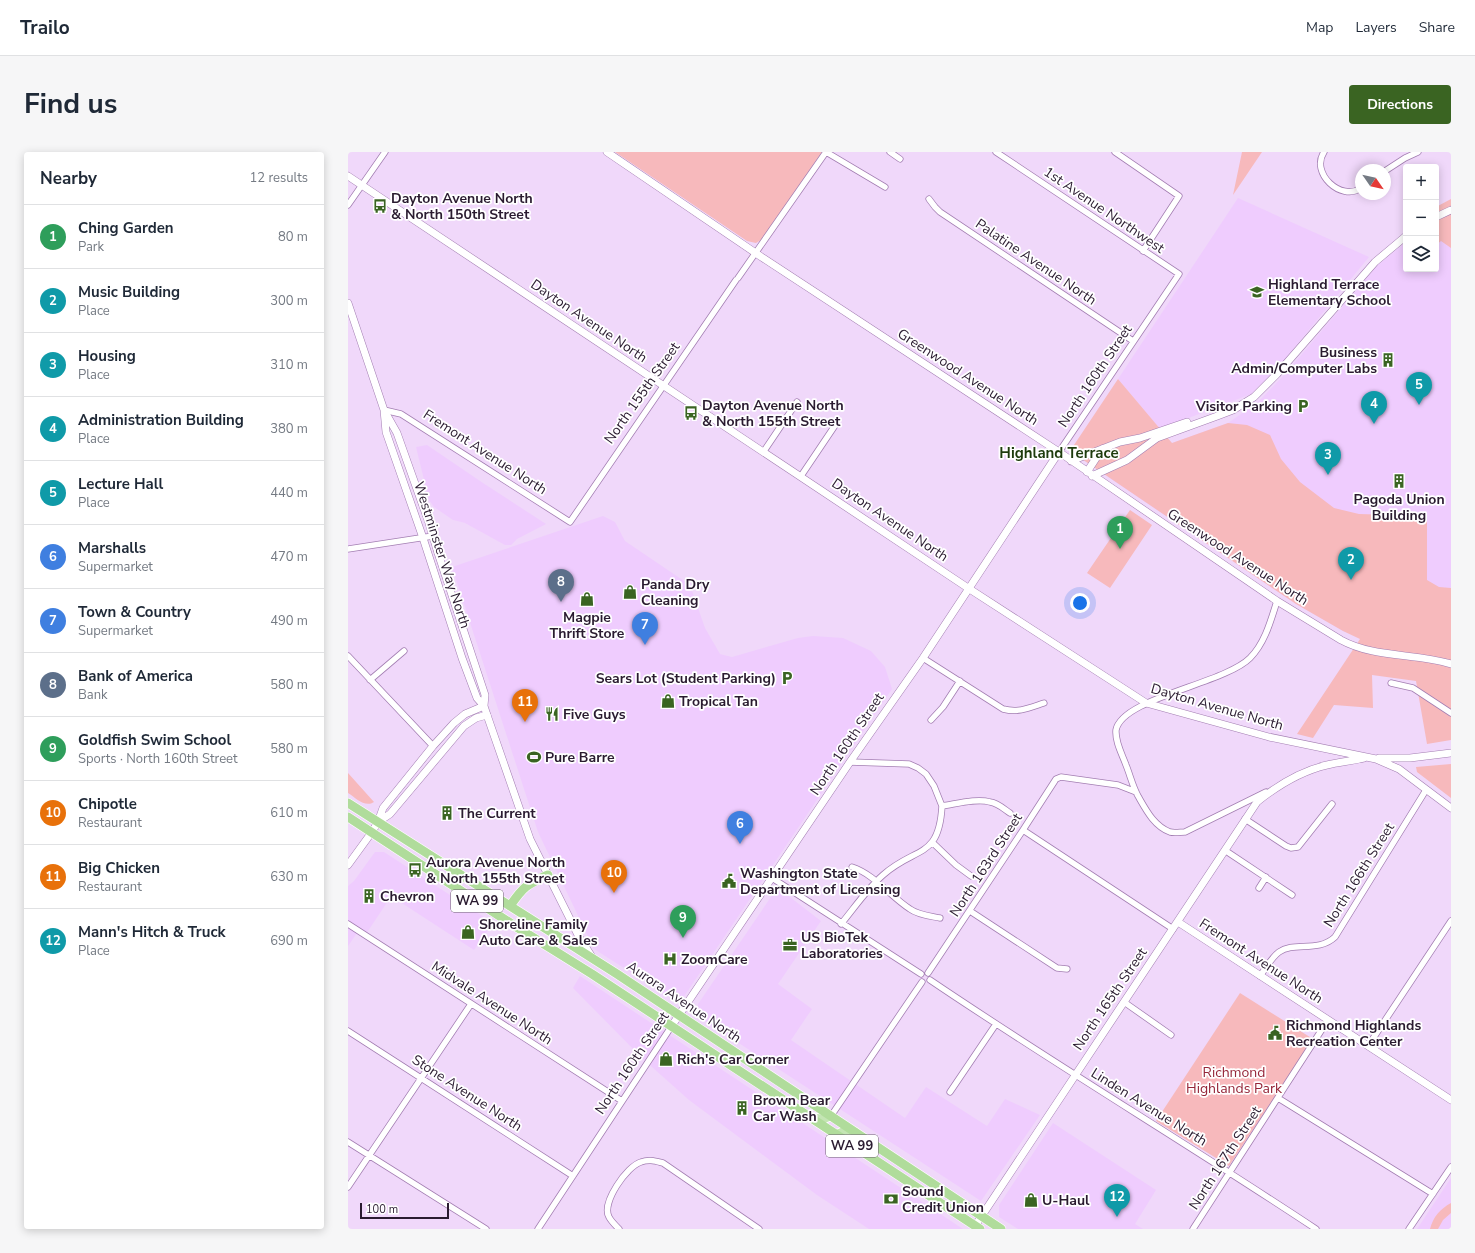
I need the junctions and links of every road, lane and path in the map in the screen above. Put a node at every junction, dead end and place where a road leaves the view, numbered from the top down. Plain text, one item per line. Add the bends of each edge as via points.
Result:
1 (385, 152) edge
2 (607, 152) edge
3 (826, 152) edge
4 (890, 152) edge
5 (996, 152) edge
6 (1115, 152) edge
7 (1324, 152) edge
8 (1418, 152) edge
9 (900, 159) dead end
10 (1391, 167) edge
11 (348, 176) edge
12 (362, 186) junction
13 (885, 187) dead end
14 (1355, 190) edge
15 (929, 199) dead end
16 (348, 205) edge
17 (1451, 210) edge
18 (1439, 216) edge
19 (1403, 239) edge
20 (1143, 251) junction
21 (755, 253) junction
22 (1179, 274) joint
23 (348, 303) edge
24 (1133, 341) junction
25 (663, 386) junction
26 (797, 402) dead end
27 (384, 410) junction
28 (1220, 415) junction
29 (836, 424) dead end
30 (1102, 449) junction
31 (764, 451) junction
32 (1059, 452) junction
33 (1071, 461) junction
34 (1090, 474) junction
35 (801, 476) junction
36 (570, 522) joint
37 (433, 536) junction
38 (424, 538) junction
39 (348, 549) edge
40 (968, 588) junction
41 (1278, 601) junction
42 (404, 650) dead end
43 (348, 656) edge
44 (923, 658) junction
45 (1451, 664) edge
46 (370, 680) junction
47 (960, 681) junction
48 (1391, 683) dead end
49 (1146, 703) junction
50 (1044, 704) dead end
51 (484, 706) junction
52 (1451, 713) edge
53 (487, 715) junction
54 (931, 720) dead end
55 (434, 746) junction
56 (1331, 750) junction
57 (1451, 752) edge
58 (1366, 757) junction
59 (1376, 758) junction
60 (1406, 758) junction
61 (850, 762) junction
62 (1334, 764) junction
63 (1401, 770) junction
64 (1274, 788) junction
65 (1426, 790) junction
66 (1136, 792) junction
67 (348, 802) edge
68 (1332, 804) dead end
69 (942, 806) junction
70 (1451, 808) edge
71 (1010, 813) dead end
72 (348, 817) edge
73 (1245, 819) junction
74 (378, 822) junction
75 (1023, 830) junction
76 (372, 832) junction
77 (933, 843) junction
78 (1226, 851) junction
79 (348, 865) edge
80 (852, 867) dead end
81 (548, 875) junction
82 (971, 876) dead end
83 (772, 878) junction
84 (1266, 878) junction
85 (876, 882) junction
86 (1259, 888) dead end
87 (1292, 895) dead end
88 (510, 906) junction
89 (970, 911) junction
90 (940, 918) dead end
91 (1451, 921) edge
92 (1178, 922) junction
93 (348, 924) edge
94 (841, 924) junction
95 (1173, 929) junction
96 (592, 957) junction
97 (1067, 969) dead end
98 (928, 973) junction
99 (921, 974) junction
100 (1260, 976) junction
101 (930, 980) junction
102 (922, 982) junction
103 (1124, 1002) junction
104 (471, 1004) junction
105 (679, 1015) junction
106 (1328, 1020) junction
107 (996, 1024) junction
108 (671, 1027) junction
109 (348, 1031) edge
110 (1171, 1035) dead end
111 (1368, 1046) junction
112 (1075, 1074) junction
113 (421, 1078) junction
114 (950, 1092) dead end
115 (1278, 1098) junction
116 (1451, 1100) edge
117 (622, 1101) junction
118 (832, 1116) junction
119 (810, 1117) junction
120 (855, 1132) junction
121 (835, 1135) junction
122 (348, 1142) edge
123 (369, 1156) junction
124 (1451, 1166) edge
125 (1229, 1172) junction
126 (573, 1176) junction
127 (348, 1188) edge
128 (1433, 1194) junction
129 (981, 1215) junction
130 (976, 1228) edge
131 (486, 1229) edge
132 (538, 1229) edge
133 (619, 1229) edge
134 (759, 1229) edge
135 (1001, 1229) edge
136 (1193, 1229) edge
137 (1316, 1229) edge
138 (1409, 1229) edge

1 - 12 street
2 - 21 street, Greenwood Avenue North
3 - 13 street
3 - 21 street, North 155th Street
4 - 9 street
5 - 20 street, 1st Avenue Northwest
6 - 20 street via 1179,196
7 - 14 street via 1320,166 1328,182 1340,190
8 - 10 street
11 - 12 street, Dayton Avenue North
12 - 16 street
12 - 25 street, Dayton Avenue North
15 - 24 street, Palatine Avenue North via 940,212
17 - 18 street
19 - 28 street via 1375,262 1296,354 1254,397
20 - 22 street, 1st Avenue Northwest
21 - 25 street, North 155th Street
21 - 32 street, Greenwood Avenue North
22 - 24 street, North 160th Street
23 - 27 street, Westminster Way North
24 - 32 street, North 160th Street
25 - 31 street, Dayton Avenue North
25 - 36 street, North 155th Street
26 - 31 street
27 - 36 street, Fremont Avenue North via 401,414
27 - 37 street, Westminster Way North via 397,433
27 - 38 street, Westminster Way North via 386,432
28 - 30 street via 1198,419
28 - 34 street via 1157,438 1127,460
29 - 35 street
30 - 33 street
30 - 34 street
31 - 35 street, Dayton Avenue North
32 - 33 street, Greenwood Avenue North
32 - 40 street, North 160th Street
33 - 34 street, Greenwood Avenue North
34 - 41 street, Greenwood Avenue North
35 - 40 street, Dayton Avenue North
37 - 38 street
37 - 51 street, Westminster Way North via 485,695
38 - 39 street
38 - 51 street, Westminster Way North via 462,658 477,698
40 - 44 street, North 160th Street
40 - 49 street, Dayton Avenue North
41 - 45 street, Greenwood Avenue North via 1352,646 1370,652 1439,660
41 - 49 street via 1268,629 1250,658 1218,677
42 - 46 street
43 - 46 street
44 - 47 street
44 - 61 street, North 160th Street
46 - 55 street
47 - 50 street via 1003,709 1021,710
47 - 54 street
48 - 52 street via 1413,688
49 - 56 street, Dayton Avenue North via 1269,737
49 - 66 street via 1128,714 1116,728 1116,738
51 - 53 street, Westminster Way North
51 - 55 street via 454,723
53 - 74 street via 476,718 464,726 390,814
53 - 81 street, Westminster Way North via 530,839
55 - 74 street via 383,808
56 - 58 street, Dayton Avenue North
56 - 62 street via 1336,757
57 - 60 street
58 - 59 street, Dayton Avenue North
58 - 62 street, North 165th Street
59 - 60 street
59 - 63 street, Dayton Avenue North
60 - 63 street via 1401,763
61 - 69 street via 909,764 918,768 934,786
61 - 83 street, North 160th Street
62 - 64 street, North 165th Street via 1303,773
63 - 65 street, Dayton Avenue North
64 - 66 street via 1185,832 1171,832 1160,826 1150,816
64 - 73 street, North 165th Street via 1257,802
65 - 70 street, Dayton Avenue North
65 - 100 street, North 166th Street via 1335,937 1321,945 1280,951
66 - 75 street, North 163rd Street via 1118,785 1061,777 1056,779
67 - 74 highway, Aurora Avenue North / WA 99
68 - 73 street via 1298,847 1286,846
69 - 71 street via 990,801
69 - 77 street via 941,822
72 - 76 highway, Aurora Avenue North / WA 99
73 - 78 street, North 165th Street
74 - 76 street
74 - 88 highway, Aurora Avenue North / WA 99
75 - 89 street, North 163rd Street
75 - 95 street
76 - 79 street
76 - 108 highway, Aurora Avenue North / WA 99
77 - 82 street via 956,866
77 - 85 street via 895,866
78 - 84 street
78 - 92 street, North 165th Street
80 - 85 street via 860,869
81 - 88 highway via 531,882
81 - 96 street, Westminster Way North via 579,938
83 - 94 street
83 - 105 street, North 160th Street
84 - 86 street
84 - 87 street
85 - 90 street via 910,910
85 - 94 street
88 - 96 highway, Aurora Avenue North / WA 99
89 - 97 street via 1057,968
89 - 98 street, North 163rd Street
91 - 111 street
92 - 95 street, North 165th Street
92 - 100 street, Fremont Avenue North
93 - 104 street, Midvale Avenue North
94 - 99 street
95 - 103 street, North 165th Street
96 - 105 highway, Aurora Avenue North / WA 99
98 - 99 street
98 - 101 street
99 - 102 street
100 - 106 street, Fremont Avenue North
101 - 102 street
101 - 107 street, Linden Avenue North
102 - 118 street
103 - 110 street
103 - 112 street, North 165th Street
104 - 113 street
104 - 117 street, Midvale Avenue North
105 - 108 street, North 160th Street
105 - 118 highway, Aurora Avenue North / WA 99
106 - 111 street, Fremont Avenue North
106 - 115 street, North 167th Street
107 - 112 street, Linden Avenue North
107 - 114 street
108 - 117 street, North 160th Street
108 - 119 highway, Aurora Avenue North / WA 99
109 - 113 street, Stone Avenue North
111 - 116 street, Fremont Avenue North
112 - 125 street, Linden Avenue North
112 - 129 street, North 165th Street
113 - 123 street
113 - 126 street, Stone Avenue North
115 - 125 street, North 167th Street
115 - 128 street
117 - 126 street, North 160th Street
118 - 119 main road via 824,1119
118 - 120 highway, Aurora Avenue North / WA 99
119 - 121 highway, Aurora Avenue North / WA 99
120 - 121 main road via 844,1131
120 - 129 highway, Aurora Avenue North / WA 99
121 - 130 highway, Aurora Avenue North / WA 99
122 - 123 street
123 - 127 street
123 - 131 street
124 - 128 street
125 - 136 street, North 167th Street
125 - 137 street, Linden Avenue North
126 - 132 street, North 160th Street
128 - 138 street
129 - 130 street, North 165th Street
129 - 135 highway, Aurora Avenue North / WA 99
133 - 134 street via 608,1217 607,1207 618,1184 634,1165 651,1160 663,1164

